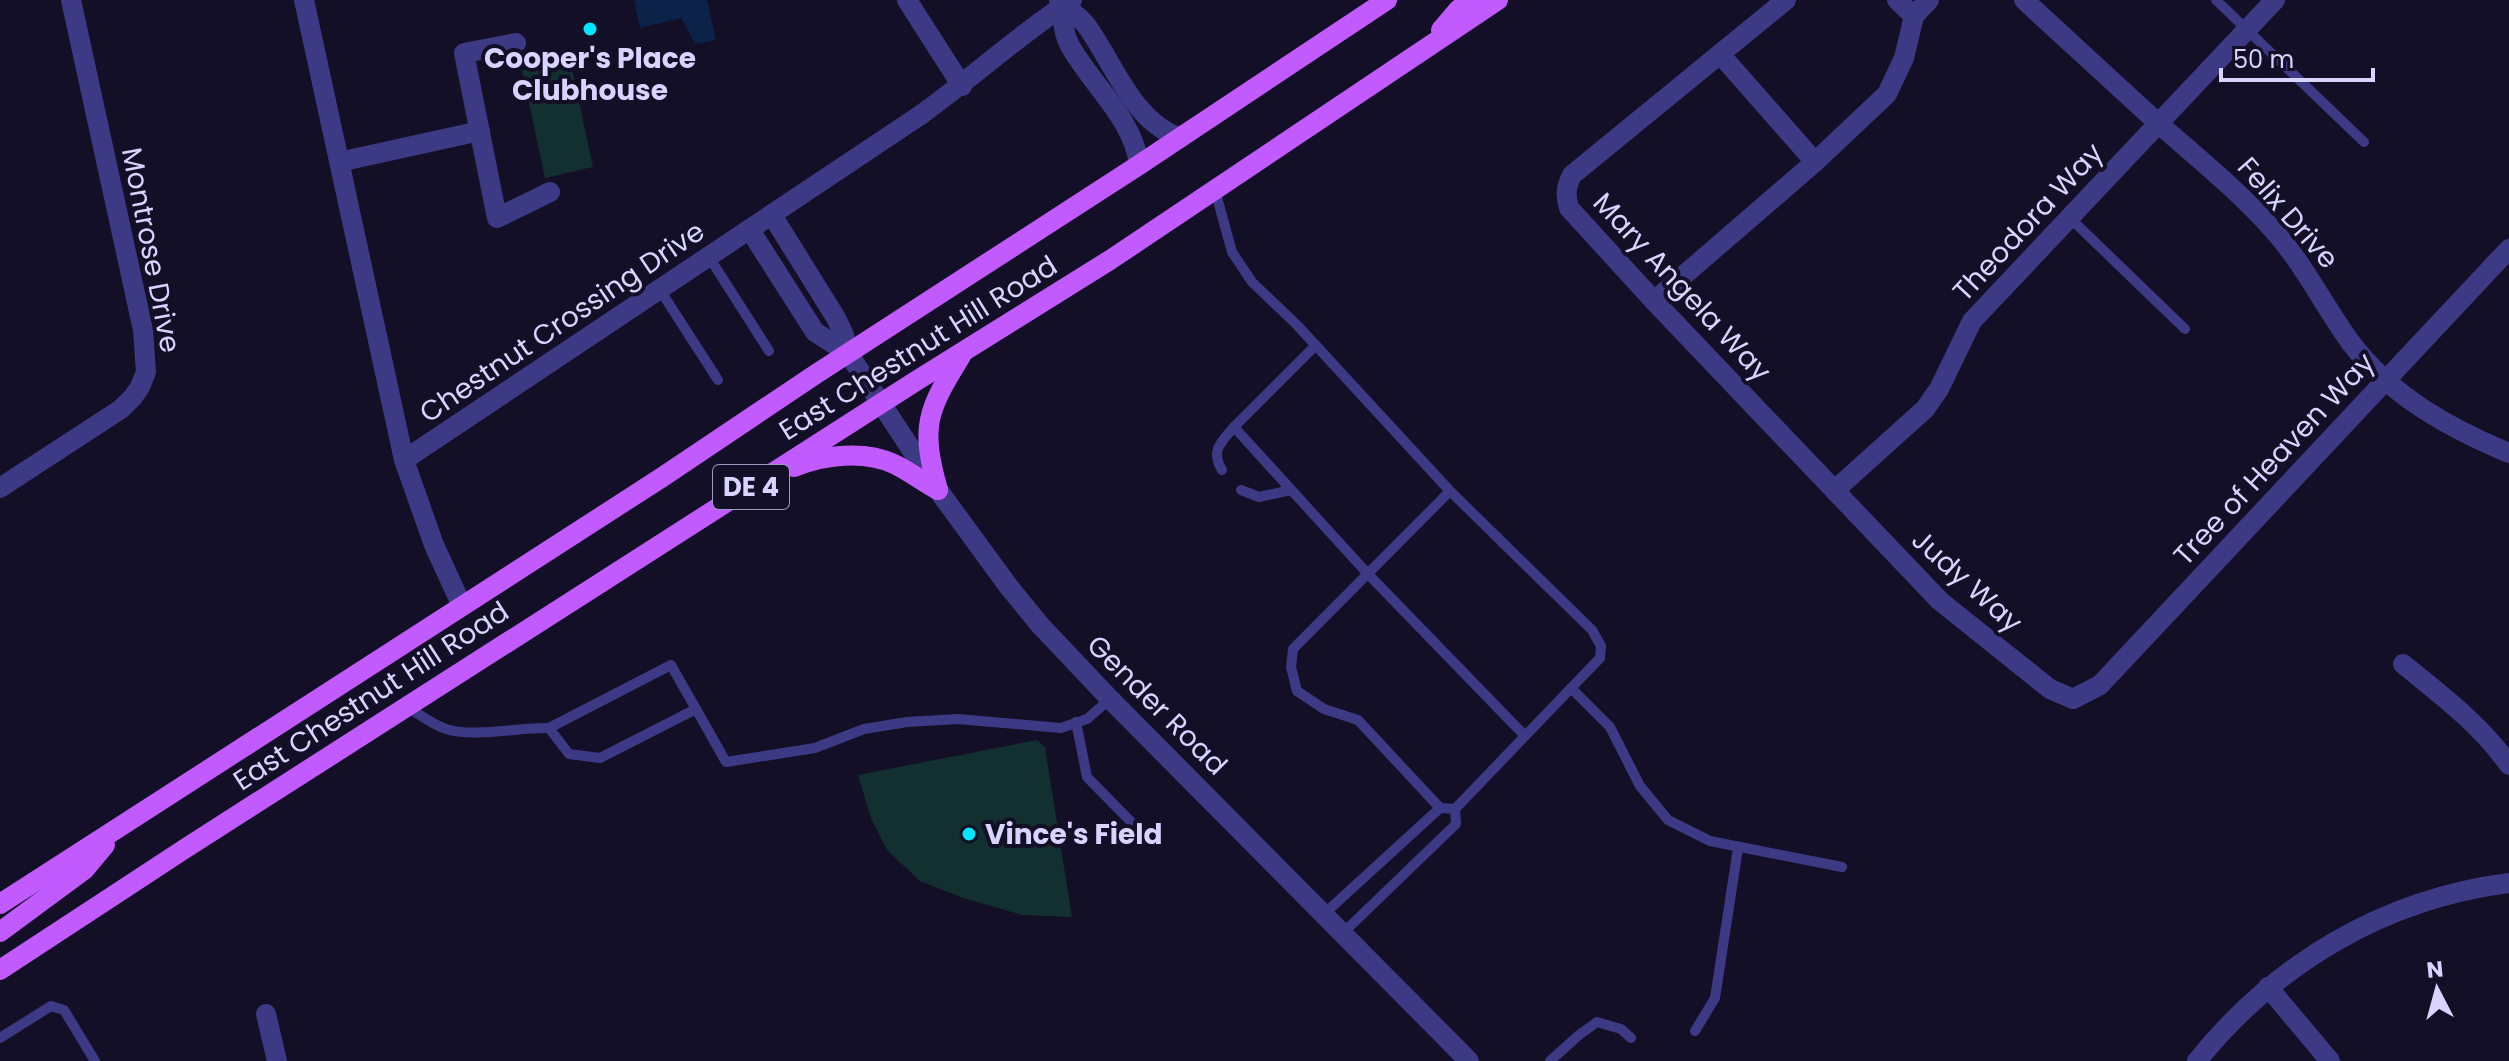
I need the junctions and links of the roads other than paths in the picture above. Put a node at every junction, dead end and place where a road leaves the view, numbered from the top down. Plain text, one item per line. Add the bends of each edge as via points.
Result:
1 (71, 0) edge
2 (304, 0) edge
3 (907, 0) edge
4 (1387, 0) edge
5 (1470, 0) edge
6 (1498, 0) edge
7 (1786, 0) edge
8 (1897, 0) edge
9 (1929, 0) edge
10 (2024, 0) edge
11 (2216, 0) edge
12 (2275, 0) edge
13 (1065, 2) edge
14 (1914, 16) junction
15 (2248, 29) junction
16 (516, 43) dead end
17 (1423, 51) junction
18 (1720, 54) junction
19 (962, 86) junction
20 (2160, 124) junction
21 (480, 131) junction
22 (1180, 138) junction
23 (2364, 142) dead end
24 (339, 162) junction
25 (1815, 162) junction
26 (1139, 165) junction
27 (1215, 190) junction
28 (550, 192) dead end
29 (772, 215) junction
30 (2070, 218) junction
31 (750, 230) junction
32 (2509, 249) edge
33 (709, 257) junction
34 (660, 290) junction
35 (1654, 301) junction
36 (2185, 329) dead end
37 (1316, 345) junction
38 (769, 351) dead end
39 (964, 351) junction
40 (848, 353) junction
41 (718, 380) dead end
42 (2385, 381) junction
43 (881, 404) junction
44 (1234, 427) junction
45 (2509, 453) edge
46 (404, 460) junction
47 (1222, 470) dead end
48 (754, 485) junction
49 (0, 488) edge
50 (938, 490) junction
51 (1241, 490) dead end
52 (1291, 490) junction
53 (1835, 490) junction
54 (1450, 491) junction
55 (1367, 573) junction
56 (462, 606) junction
57 (2403, 664) dead end
58 (1571, 688) junction
59 (1110, 699) junction
60 (2073, 699) joint
61 (407, 707) junction
62 (696, 709) junction
63 (1076, 722) junction
64 (549, 728) junction
65 (1525, 736) junction
66 (2509, 765) edge
67 (1440, 808) junction
68 (1455, 809) junction
69 (121, 827) junction
70 (1145, 836) dead end
71 (1738, 848) junction
72 (1842, 867) dead end
73 (2509, 883) edge
74 (0, 904) edge
75 (1324, 914) junction
76 (0, 932) edge
77 (1343, 933) junction
78 (0, 970) edge
79 (2268, 987) junction
80 (266, 1014) dead end
81 (1695, 1031) dead end
82 (0, 1038) edge
83 (1631, 1038) dead end
84 (95, 1061) edge
85 (277, 1061) edge
86 (1469, 1061) edge
87 (1550, 1061) edge
88 (2197, 1061) edge
89 (2330, 1061) edge

1 - 49 street, Montrose Drive via 143,330 146,372 121,409
2 - 24 street, Chestnut Crossing Drive
3 - 19 street
4 - 22 main road, East Chestnut Hill Road / DE 4
5 - 17 main road
6 - 17 main road, East Chestnut Hill Road / DE 4
7 - 18 street, Mary Angela Way
8 - 14 street
9 - 14 street
10 - 20 street, Felix Drive
11 - 15 lane
12 - 15 street, Theodora Way
13 - 19 street, Chestnut Crossing Drive
13 - 22 street via 1088,27 1145,115
13 - 26 street via 1068,42 1120,119
14 - 25 street via 1904,58 1887,94
15 - 20 street, Theodora Way
15 - 23 lane
16 - 21 street via 464,53
17 - 27 main road, East Chestnut Hill Road / DE 4
18 - 25 street
18 - 35 street, Mary Angela Way via 1572,175 1567,187 1569,208
19 - 29 street, Chestnut Crossing Drive
20 - 30 street, Theodora Way
20 - 42 street, Felix Drive via 2276,233 2351,343
21 - 24 street
21 - 28 street via 497,218
22 - 26 main road, East Chestnut Hill Road / DE 4
24 - 46 street, Chestnut Crossing Drive
25 - 35 street
26 - 40 main road, East Chestnut Hill Road / DE 4
27 - 37 lane via 1232,252 1252,282
27 - 39 main road, East Chestnut Hill Road / DE 4
29 - 31 street, Chestnut Crossing Drive
29 - 40 street via 836,318
30 - 36 lane
30 - 53 street, Theodora Way via 1972,321 1925,409
31 - 33 street, Chestnut Crossing Drive
31 - 40 street, Chestnut Crossing Drive via 815,332
32 - 42 street, Tree of Heaven Way
33 - 34 street, Chestnut Crossing Drive
33 - 38 lane
34 - 41 lane
34 - 46 street, Chestnut Crossing Drive
35 - 53 street, Mary Angela Way
37 - 44 lane
37 - 54 lane
39 - 43 main road, East Chestnut Hill Road / DE 4
39 - 50 main road via 935,398 928,422 929,458
40 - 43 street, Gender Road
40 - 56 main road, East Chestnut Hill Road / DE 4
42 - 45 street, Felix Drive via 2465,434
42 - 60 street, Tree of Heaven Way via 2100,685
43 - 48 main road, East Chestnut Hill Road / DE 4
43 - 50 street, Gender Road
44 - 47 lane via 1215,453
44 - 52 lane
46 - 56 street, Chestnut Crossing Drive
48 - 50 main road via 806,462 840,456 894,464
48 - 61 main road, East Chestnut Hill Road / DE 4
50 - 59 street, Gender Road via 1009,587
51 - 52 lane via 1259,497
52 - 55 lane
53 - 60 street, Judy Way via 1940,601 2050,689
54 - 55 lane
54 - 58 lane via 1592,630 1601,646 1600,658
55 - 65 lane
55 - 67 lane via 1293,649 1297,691 1324,709 1358,720
56 - 69 main road, East Chestnut Hill Road / DE 4
57 - 66 street via 2475,724
58 - 65 lane
58 - 71 lane via 1610,727 1640,786 1668,820
59 - 63 lane
59 - 75 street, Gender Road
61 - 64 lane via 446,729 474,733
61 - 78 main road, East Chestnut Hill Road / DE 4
62 - 63 lane via 726,762 815,748 864,729 907,722 958,719 1061,728
62 - 64 lane via 600,758 569,754
62 - 64 lane via 671,665
63 - 70 lane via 1087,777
65 - 68 lane
67 - 68 lane
67 - 75 lane
68 - 77 lane via 1456,824
69 - 74 main road, East Chestnut Hill Road / DE 4
69 - 76 main road via 84,870
71 - 72 lane
71 - 81 lane via 1715,998
73 - 79 street via 2451,893 2385,916 2325,946
75 - 77 street, Gender Road
77 - 86 street, Gender Road
79 - 88 street
79 - 89 street
80 - 85 street
82 - 84 lane via 51,1006 64,1010
83 - 87 lane via 1597,1022

